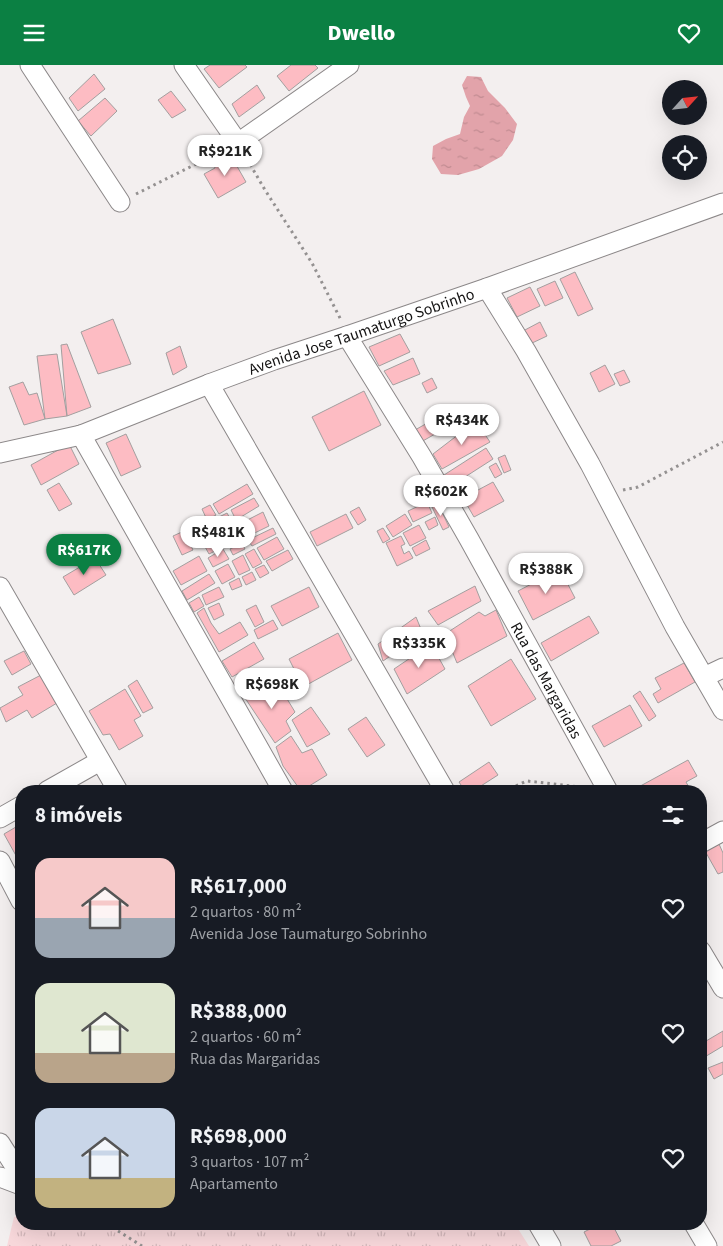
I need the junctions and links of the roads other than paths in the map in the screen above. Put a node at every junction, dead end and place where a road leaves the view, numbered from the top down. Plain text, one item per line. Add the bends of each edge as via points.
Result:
1 (30, 65) edge
2 (184, 65) edge
3 (336, 68) edge
4 (120, 202) road end
5 (723, 203) edge
6 (487, 288) junction
7 (348, 336) junction
8 (209, 384) junction
9 (81, 435) junction
10 (0, 453) edge
11 (0, 587) edge
12 (723, 668) edge
13 (704, 677) junction
14 (723, 710) edge
15 (100, 761) junction
16 (58, 785) edge
17 (114, 785) edge
18 (280, 785) edge
19 (442, 785) edge
20 (605, 785) edge
21 (15, 810) edge
22 (0, 819) edge
23 (723, 831) edge
24 (707, 840) edge
25 (0, 861) edge
26 (15, 890) edge
27 (707, 961) edge
28 (723, 988) edge
29 (0, 1143) edge
30 (15, 1167) edge
31 (0, 1177) edge
32 (15, 1183) edge
33 (542, 1230) edge
34 (698, 1230) edge
35 (551, 1246) edge
36 (707, 1246) edge

1 - 4 street
2 - 3 street via 238,143
5 - 6 street, Avenida Jose Taumaturgo Sobrinho
6 - 7 street, Avenida Jose Taumaturgo Sobrinho
6 - 13 street via 526,351
7 - 8 street, Avenida Jose Taumaturgo Sobrinho
7 - 20 street, Rua das Margaridas via 460,523
8 - 9 street, Avenida Jose Taumaturgo Sobrinho
8 - 19 street
9 - 10 street, Avenida Jose Taumaturgo Sobrinho
9 - 18 street
11 - 15 street
12 - 13 street
13 - 14 street
15 - 16 street
15 - 17 street
21 - 22 street
23 - 24 street
25 - 26 street
27 - 28 street
29 - 30 street
31 - 32 street
33 - 35 street
34 - 36 street

